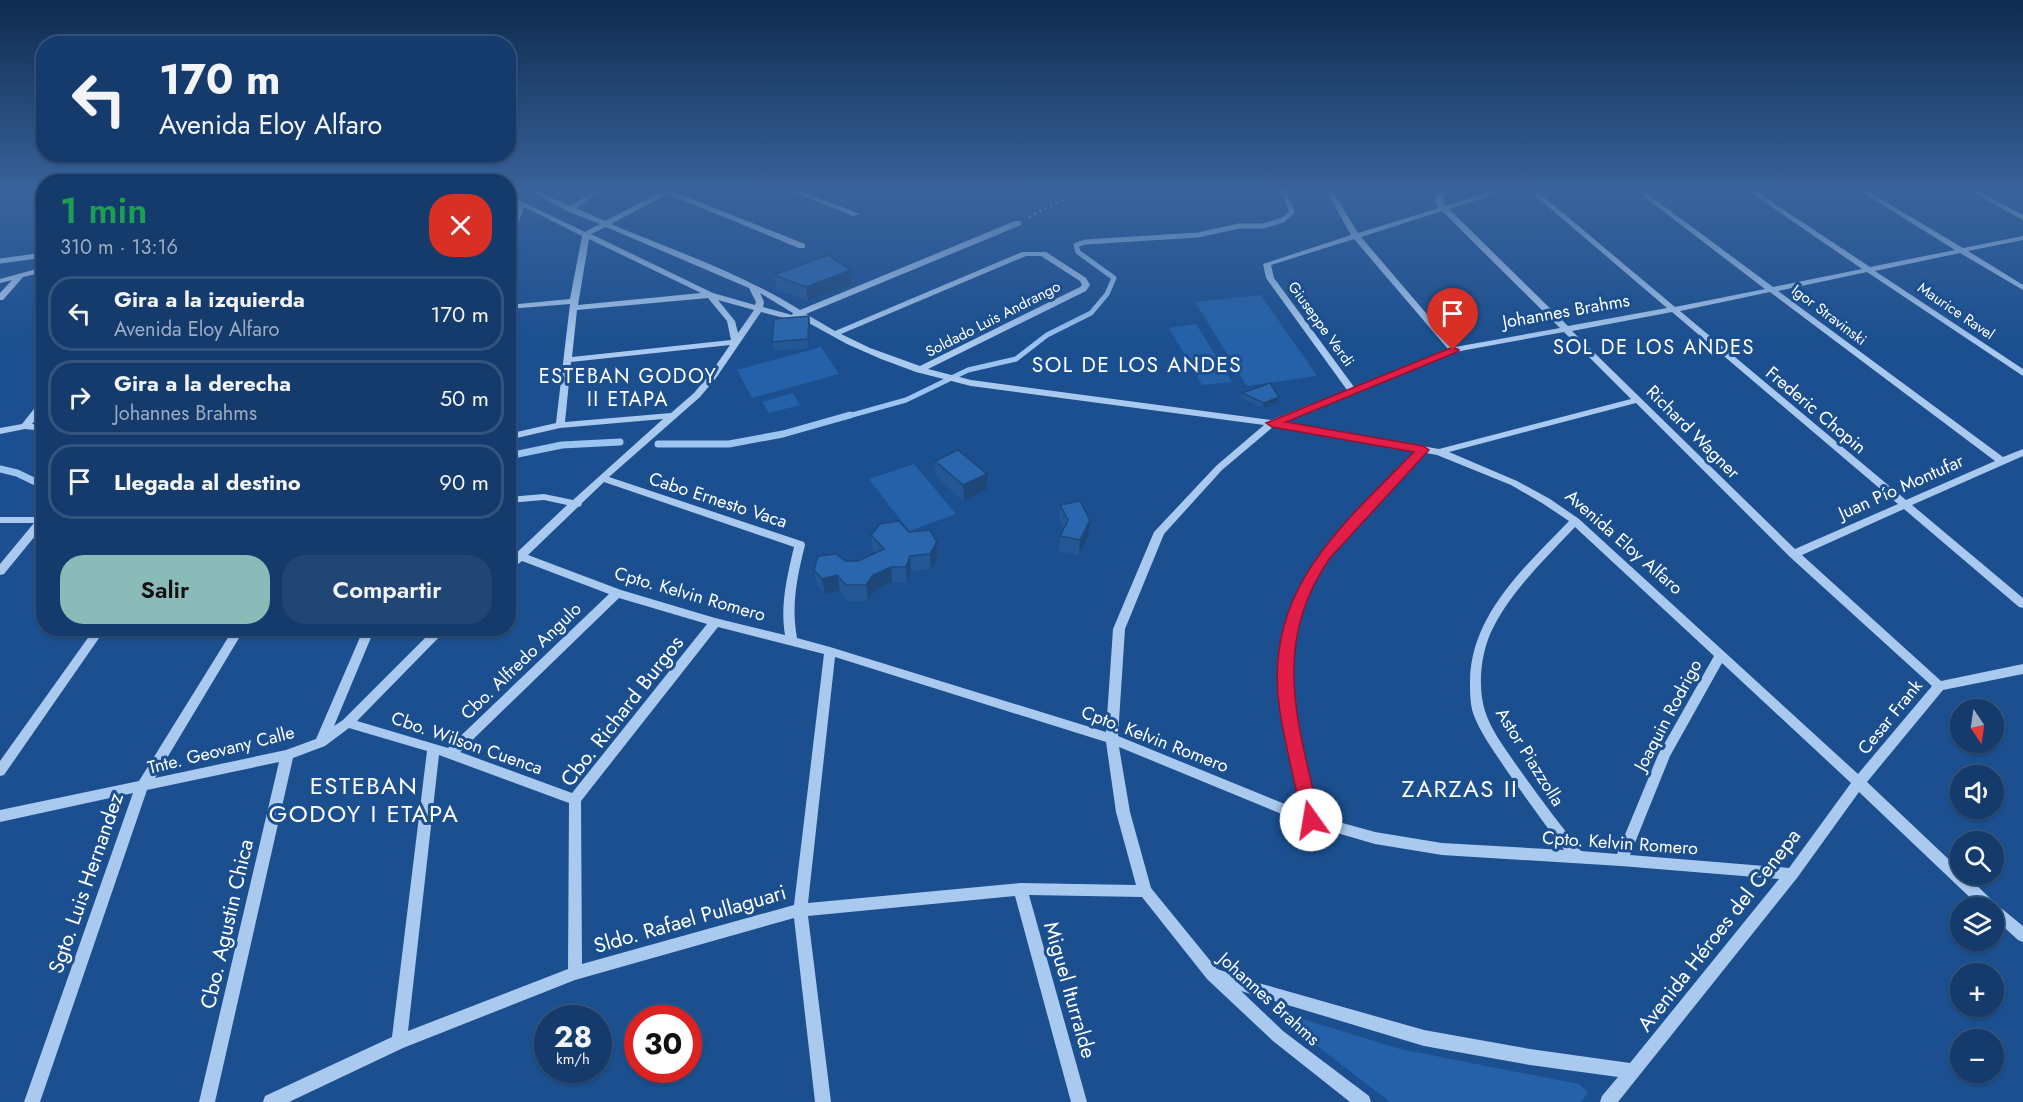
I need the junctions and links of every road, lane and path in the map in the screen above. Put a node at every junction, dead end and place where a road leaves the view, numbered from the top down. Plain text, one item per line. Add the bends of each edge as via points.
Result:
1 (584, 243) edge
2 (605, 243) edge
3 (655, 243) edge
4 (796, 243) edge
5 (969, 243) edge
6 (1328, 243) edge
7 (1362, 243) edge
8 (1479, 243) edge
9 (1594, 243) edge
10 (1711, 243) edge
11 (1832, 243) edge
12 (1950, 243) edge
13 (1998, 243) edge
14 (802, 246) dead end
15 (1962, 251) junction
16 (1869, 268) junction
17 (36, 271) edge
18 (20, 276) junction
19 (0, 281) edge
20 (753, 286) junction
21 (2023, 288) edge
22 (1773, 289) junction
23 (710, 295) junction
24 (0, 298) edge
25 (574, 305) junction
26 (516, 307) edge
27 (758, 310) junction
28 (1672, 310) junction
29 (800, 313) junction
30 (791, 318) junction
31 (819, 325) junction
32 (1566, 329) junction
33 (835, 334) junction
34 (736, 342) junction
35 (1453, 350) junction
36 (567, 360) junction
37 (919, 370) junction
38 (2023, 373) edge
39 (1352, 390) junction
40 (1638, 400) junction
41 (36, 412) edge
42 (672, 416) junction
43 (1272, 423) junction
44 (560, 424) junction
45 (25, 426) junction
46 (36, 427) edge
47 (0, 431) edge
48 (516, 435) edge
49 (1423, 450) junction
50 (1439, 452) junction
51 (2023, 452) edge
52 (2001, 461) junction
53 (602, 478) junction
54 (516, 499) edge
55 (577, 504) junction
56 (1902, 504) junction
57 (0, 520) edge
58 (36, 520) edge
59 (1575, 521) junction
60 (36, 528) edge
61 (1794, 554) junction
62 (521, 557) junction
63 (516, 561) edge
64 (0, 572) edge
65 (617, 593) junction
66 (2023, 604) edge
67 (716, 622) junction
68 (95, 636) edge
69 (235, 636) edge
70 (367, 636) edge
71 (436, 636) edge
72 (792, 640) junction
73 (830, 651) junction
74 (1721, 655) junction
75 (2023, 669) edge
76 (1939, 686) junction
77 (347, 723) junction
78 (1112, 739) junction
79 (321, 742) junction
80 (434, 748) junction
81 (450, 754) junction
82 (287, 755) junction
83 (0, 771) edge
84 (1859, 782) junction
85 (142, 788) junction
86 (575, 800) junction
87 (0, 816) edge
88 (1311, 820) junction
89 (1576, 856) junction
90 (1621, 860) junction
91 (1792, 874) junction
92 (1020, 890) junction
93 (1145, 891) junction
94 (1979, 897) edge
95 (800, 910) junction
96 (2004, 919) edge
97 (2023, 935) edge
98 (575, 973) junction
99 (1212, 974) junction
100 (399, 1042) junction
101 (1633, 1071) junction
102 (300, 1095) edge
103 (32, 1102) edge
104 (207, 1102) edge
105 (271, 1102) edge
106 (823, 1102) edge
107 (1079, 1102) edge
108 (1363, 1102) edge
109 (1608, 1102) edge

1 - 25 street
2 - 23 street, Avenida Eloy Alfaro
3 - 20 street, Avenida Eloy Alfaro
4 - 14 street
5 - 29 street
6 - 39 street, Giuseppe Verdi via 1266,266
7 - 35 street
8 - 32 street, Richard Wagner
9 - 28 street, Frederic Chopin
10 - 22 street, Igor Stravinski
11 - 16 street, Maurice Ravel
12 - 15 street
13 - 15 street, Johannes Brahms
15 - 16 street, Johannes Brahms
15 - 21 street
16 - 22 street, Johannes Brahms
16 - 38 street, Maurice Ravel
17 - 18 street
18 - 19 street
18 - 24 street
20 - 27 street via 760,302
20 - 29 street, Avenida Eloy Alfaro
22 - 28 street, Johannes Brahms
22 - 52 street, Igor Stravinski
23 - 25 street
23 - 27 street, Avenida Eloy Alfaro
23 - 34 street via 731,321
25 - 26 street
25 - 36 street
27 - 30 street, Avenida Eloy Alfaro
27 - 34 street
28 - 32 street, Johannes Brahms
28 - 56 street, Frederic Chopin
29 - 30 street
29 - 31 street, Avenida Eloy Alfaro
30 - 31 street, Avenida Eloy Alfaro
31 - 33 street, Avenida Eloy Alfaro
32 - 35 street, Johannes Brahms
32 - 40 street, Richard Wagner
33 - 37 street, Avenida Eloy Alfaro
33 - 37 street, Soldado Luis Andrango via 1025,254 1043,254 1086,285
34 - 36 street
34 - 42 street via 708,382
35 - 39 street, Johannes Brahms
36 - 44 street
37 - 43 street, Avenida Eloy Alfaro via 971,383
39 - 43 street, Johannes Brahms
40 - 50 street
40 - 61 street, Richard Wagner
41 - 45 street
42 - 44 street
42 - 53 street
43 - 49 street, Avenida Eloy Alfaro
43 - 78 street, Johannes Brahms via 1219,468 1159,532 1119,629
44 - 48 street
45 - 46 street
45 - 47 street
49 - 50 street, Avenida Eloy Alfaro
49 - 88 street via 1325,555 1306,584 1292,617 1285,668 1287,711
50 - 59 street, Avenida Eloy Alfaro via 1514,483
51 - 52 street, Juan Pío Montufar
52 - 56 street, Juan Pío Montufar
53 - 55 street
53 - 72 street, Cabo Ernesto Vaca via 800,545 788,595
54 - 55 street via 544,497
55 - 62 street
56 - 61 street, Juan Pío Montufar
56 - 66 street, Frederic Chopin
57 - 58 street
59 - 74 street, Avenida Eloy Alfaro
59 - 89 street, Astor Piazzolla via 1529,570 1487,628 1478,656 1476,682 1479,709 1492,737
60 - 64 street
61 - 76 street, Richard Wagner
62 - 63 street
62 - 65 street, Cpto. Kelvin Romero
65 - 67 street, Cpto. Kelvin Romero
65 - 81 street, Cbo. Alfredo Angulo
67 - 72 street, Cpto. Kelvin Romero
67 - 86 street, Cbo. Richard Burgos
68 - 83 street
69 - 85 street, Sgto. Luis Hernandez
70 - 79 street
71 - 77 street, Tnte. Geovany Calle
72 - 73 street, Cpto. Kelvin Romero
73 - 78 street, Cpto. Kelvin Romero
73 - 95 street
74 - 84 street, Avenida Eloy Alfaro
74 - 90 street, Joaquin Rodrigo via 1664,755
75 - 76 street, Cesar Frank
76 - 84 street, Cesar Frank
77 - 79 street, Tnte. Geovany Calle
77 - 80 street, Cbo. Wilson Cuenca
78 - 88 street, Cpto. Kelvin Romero
78 - 93 street, Johannes Brahms via 1123,812
79 - 82 street, Tnte. Geovany Calle
80 - 81 street, Cbo. Wilson Cuenca
80 - 100 street
81 - 86 street, Cbo. Wilson Cuenca
82 - 85 street, Tnte. Geovany Calle
82 - 104 street, Cbo. Agustin Chica
84 - 91 street, Avenida Héroes del Cenepa
84 - 94 street, Avenida Eloy Alfaro
85 - 87 street, Tnte. Geovany Calle
85 - 103 street, Sgto. Luis Hernandez
86 - 98 street, Cbo. Richard Burgos
88 - 89 street, Cpto. Kelvin Romero via 1375,838 1442,849
89 - 90 street, Cpto. Kelvin Romero
90 - 91 street, Cpto. Kelvin Romero
91 - 101 street, Avenida Héroes del Cenepa
92 - 93 street, Sldo. Rafael Pullaguari
92 - 95 street, Sldo. Rafael Pullaguari
92 - 107 street, Miguel Iturralde
93 - 99 street, Johannes Brahms
95 - 98 street, Sldo. Rafael Pullaguari
95 - 106 street
96 - 97 street, Avenida Eloy Alfaro
98 - 100 street, Sldo. Rafael Pullaguari
99 - 101 street via 1424,1038
99 - 108 street, Johannes Brahms via 1278,1036
100 - 102 street, Sldo. Rafael Pullaguari
101 - 109 street, Avenida Héroes del Cenepa
102 - 105 street, Sldo. Rafael Pullaguari

